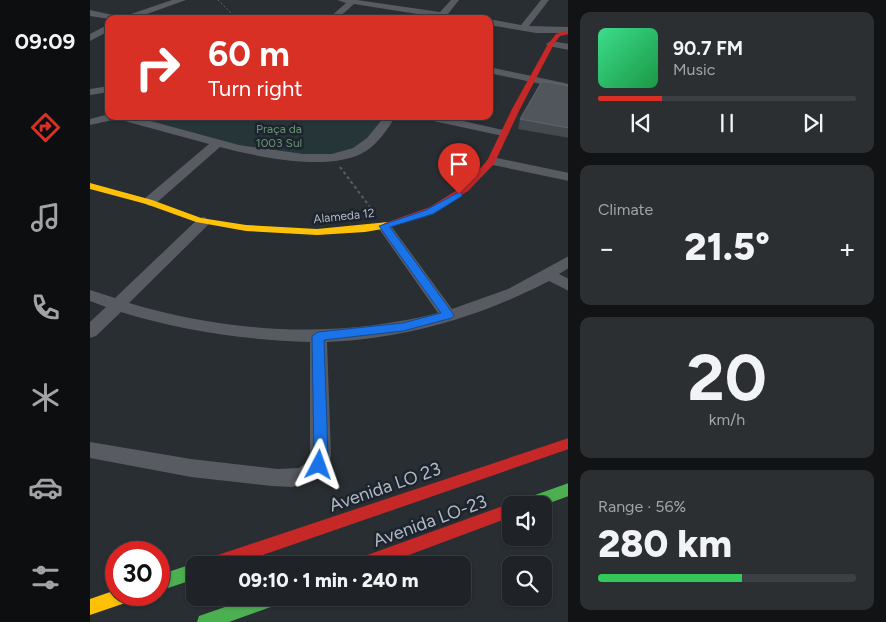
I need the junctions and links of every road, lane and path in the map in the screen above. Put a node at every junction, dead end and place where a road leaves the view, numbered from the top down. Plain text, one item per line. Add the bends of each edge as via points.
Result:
1 (182, 0) edge
2 (218, 0) edge
3 (341, 0) edge
4 (455, 0) edge
5 (545, 0) edge
6 (352, 2) junction
7 (90, 13) edge
8 (133, 15) edge
9 (233, 15) edge
10 (337, 15) edge
11 (428, 15) edge
12 (442, 15) edge
13 (105, 16) edge
14 (493, 23) edge
15 (524, 27) junction
16 (105, 29) edge
17 (568, 31) edge
18 (94, 36) edge
19 (551, 44) junction
20 (568, 47) edge
21 (493, 71) edge
22 (531, 80) junction
23 (568, 87) edge
24 (90, 92) edge
25 (105, 98) edge
26 (105, 119) edge
27 (134, 120) edge
28 (388, 120) edge
29 (443, 120) edge
30 (90, 122) edge
31 (503, 133) junction
32 (219, 142) junction
33 (333, 158) junction
34 (492, 161) junction
35 (568, 177) edge
36 (90, 186) edge
37 (149, 202) junction
38 (204, 221) junction
39 (384, 226) junction
40 (568, 261) edge
41 (550, 274) junction
42 (568, 286) edge
43 (90, 295) edge
44 (117, 306) junction
45 (448, 315) junction
46 (90, 332) edge
47 (318, 336) junction
48 (568, 443) edge
49 (90, 450) edge
50 (568, 489) edge
51 (550, 496) edge
52 (502, 513) edge
53 (238, 556) edge
54 (386, 556) edge
55 (186, 574) edge
56 (170, 579) edge
57 (105, 602) edge
58 (258, 606) edge
59 (90, 607) edge
60 (240, 616) edge
61 (206, 622) edge

1 - 8 street
2 - 9 path
3 - 6 street
4 - 12 street
5 - 15 street
6 - 10 street
6 - 11 street
7 - 13 street
14 - 15 street
15 - 17 street
16 - 18 street
17 - 19 street, Alameda 12 via 558,35
19 - 20 street
19 - 22 street, Alameda 12
21 - 22 street
22 - 23 street
22 - 31 street, Alameda 12
24 - 25 street
26 - 30 street
27 - 32 street
28 - 33 street via 370,144
29 - 31 street
31 - 34 street, Alameda 12
32 - 33 street via 280,156
32 - 37 street
33 - 39 path
34 - 35 street
34 - 39 street, Alameda 12 via 469,187 449,202 430,212
36 - 37 street, Alameda 12
37 - 38 street, Alameda 12
38 - 39 street, Alameda 12 via 299,234 338,233
38 - 44 street
39 - 45 street
40 - 41 street
41 - 42 street
41 - 45 street via 484,305
43 - 44 street
44 - 46 street
44 - 47 street via 193,325
45 - 47 street via 403,327
47 - 49 street via 321,456 319,465 312,472 304,476 276,477 148,462
48 - 53 street, Avenida LO 23
50 - 51 street
52 - 54 street, Avenida LO-23
55 - 56 street
57 - 59 street
58 - 60 street
60 - 61 street

